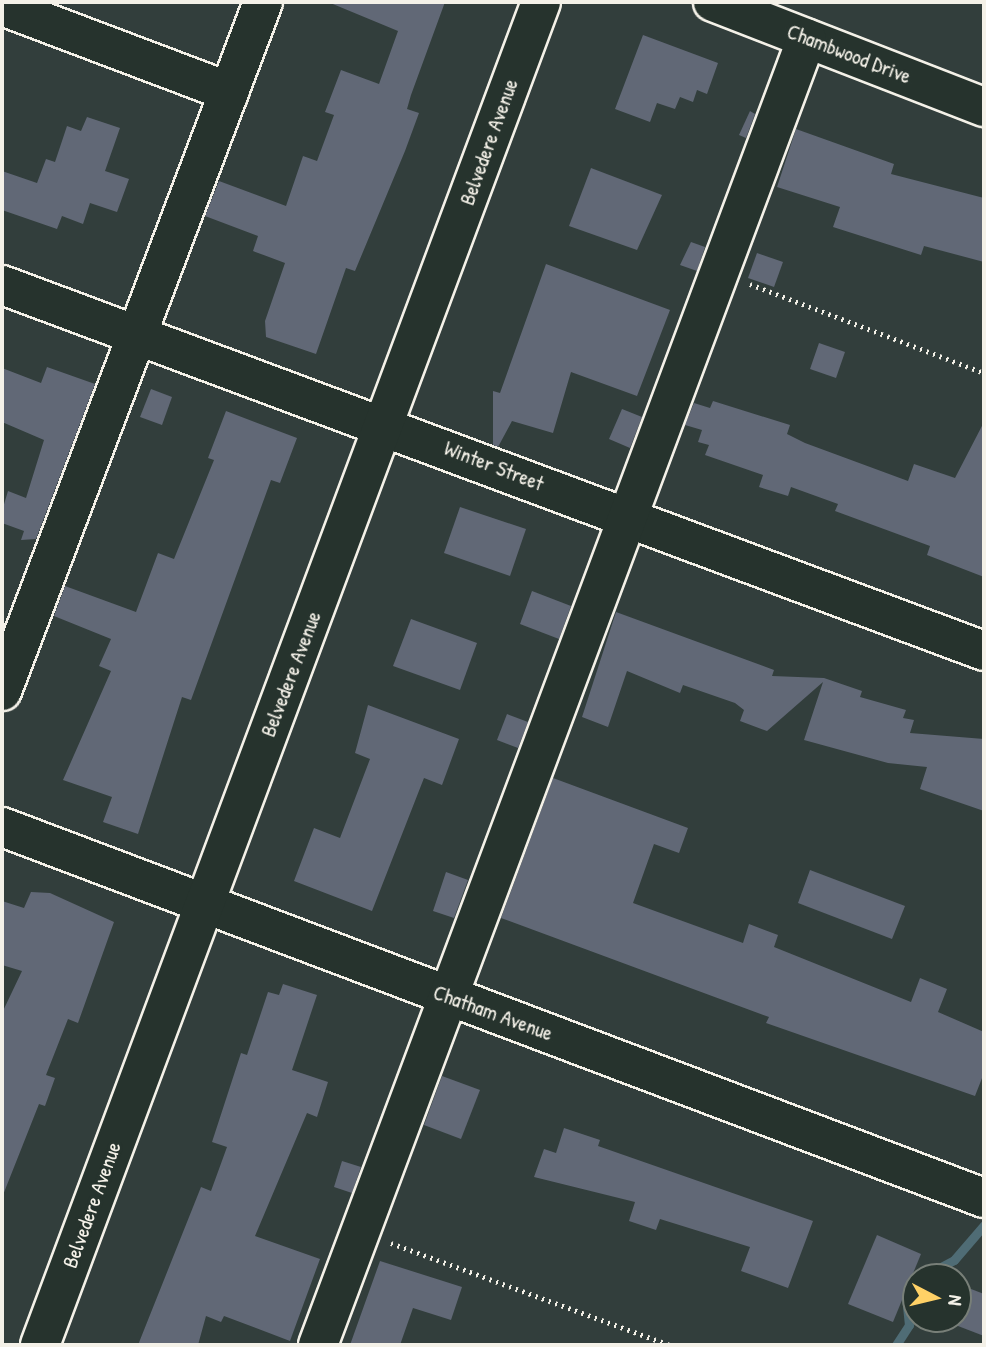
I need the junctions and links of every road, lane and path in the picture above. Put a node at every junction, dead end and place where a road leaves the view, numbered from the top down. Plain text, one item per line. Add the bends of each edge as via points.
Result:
1 (263, 2) edge
2 (541, 2) edge
3 (713, 2) edge
4 (2, 6) edge
5 (807, 38) junction
6 (229, 92) junction
7 (984, 107) edge
8 (720, 273) junction
9 (2, 285) edge
10 (136, 335) junction
11 (984, 373) edge
12 (384, 426) junction
13 (629, 517) junction
14 (984, 651) edge
15 (2, 691) edge
16 (2, 827) edge
17 (204, 904) junction
18 (449, 997) junction
19 (984, 1198) edge
20 (361, 1232) junction
21 (40, 1345) edge
22 (318, 1345) edge
23 (669, 1345) edge

1 - 6 street
2 - 12 street, Belvedere Avenue
3 - 5 street, Chambwood Drive
4 - 6 street
5 - 7 street, Chambwood Drive
5 - 8 street
6 - 10 street
8 - 11 path
8 - 13 street
9 - 10 street, Winter Street
10 - 12 street, Winter Street
10 - 15 street
12 - 13 street, Winter Street
12 - 17 street, Belvedere Avenue
13 - 14 street, Winter Street
13 - 18 street
16 - 17 street, Chatham Avenue
17 - 18 street, Chatham Avenue
17 - 21 street, Belvedere Avenue
18 - 19 street, Chatham Avenue
18 - 20 street
20 - 22 street
20 - 23 path

